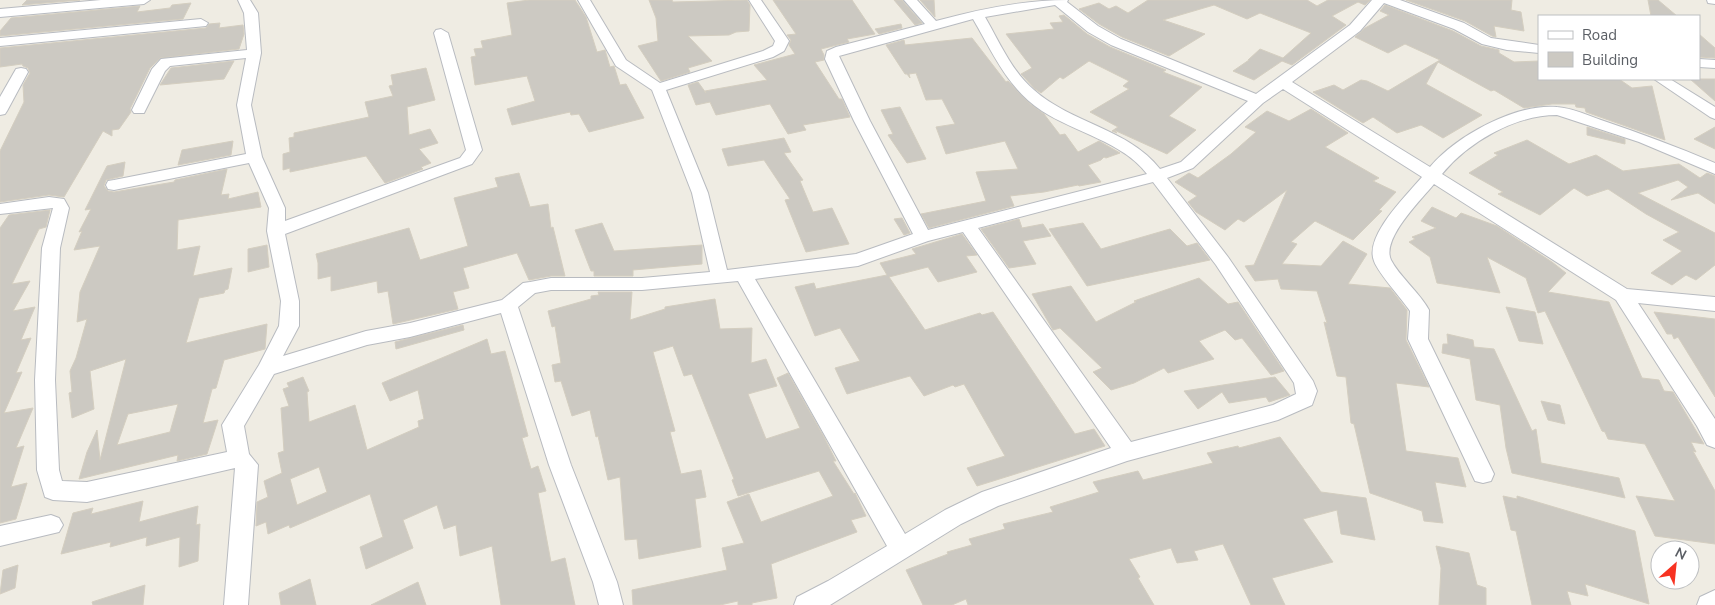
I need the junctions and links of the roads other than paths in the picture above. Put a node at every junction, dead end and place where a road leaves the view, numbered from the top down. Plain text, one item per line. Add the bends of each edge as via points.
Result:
1 (144, 0) edge
2 (244, 0) edge
3 (584, 0) edge
4 (755, 0) edge
5 (910, 0) edge
6 (1059, 0) edge
7 (1379, 0) edge
8 (1388, 0) edge
9 (0, 13) edge
10 (977, 14) junction
11 (201, 23) dead end
12 (933, 24) junction
13 (442, 33) dead end
14 (0, 42) edge
15 (1538, 49) edge
16 (254, 53) junction
17 (1700, 63) edge
18 (1715, 64) edge
19 (21, 72) dead end
20 (1663, 80) edge
21 (1282, 82) junction
22 (658, 88) junction
23 (1258, 100) junction
24 (139, 110) dead end
25 (0, 112) edge
26 (1715, 114) edge
27 (254, 157) junction
28 (1715, 169) edge
29 (1432, 176) junction
30 (1155, 177) junction
31 (114, 184) dead end
32 (0, 209) edge
33 (968, 226) junction
34 (276, 231) junction
35 (923, 237) junction
36 (743, 274) junction
37 (720, 278) junction
38 (1623, 294) junction
39 (508, 304) junction
40 (1715, 304) edge
41 (266, 369) junction
42 (1715, 439) edge
43 (1126, 452) junction
44 (239, 458) junction
45 (1483, 474) dead end
46 (51, 525) dead end
47 (0, 536) edge
48 (901, 549) junction
49 (1715, 601) edge
50 (236, 605) edge
51 (611, 605) edge
52 (806, 605) edge
53 (1709, 605) edge

1 - 9 street
2 - 16 street via 251,14
3 - 22 street via 620,63
4 - 22 street via 782,41 779,48
5 - 12 street
6 - 10 street
6 - 23 street via 1093,29 1116,42
7 - 21 street via 1355,28
8 - 15 street via 1459,26 1492,44
10 - 12 street
10 - 30 street via 1017,82 1029,94 1048,108 1109,138 1146,162
11 - 14 street
12 - 35 street via 832,54 862,121
13 - 34 street via 474,150 466,161
16 - 24 street via 166,62
16 - 27 street via 244,105
17 - 18 street
19 - 25 street
20 - 26 street
21 - 23 street
21 - 29 street
22 - 37 street via 700,193
23 - 30 street via 1187,165
27 - 31 street
27 - 34 street via 277,208
28 - 29 street via 1635,136 1574,116 1544,111 1523,115 1472,137
29 - 38 street
29 - 45 street via 1385,234 1381,246 1382,260 1420,310 1418,339
30 - 33 street
30 - 43 street via 1222,261 1303,381 1307,392 1305,399 1278,412
32 - 44 street via 49,202 58,203 61,208 51,248 45,380 48,470 53,490 87,492
33 - 35 street
33 - 43 street
34 - 41 street via 290,301 289,326
35 - 36 street via 858,260
36 - 37 street
36 - 48 street
37 - 39 street via 642,284 551,284 530,288
38 - 40 street
38 - 42 street
39 - 41 street via 366,338
39 - 51 street via 560,465
41 - 44 street via 233,425
43 - 48 street via 990,499
44 - 50 street via 247,465
46 - 47 street
48 - 52 street
49 - 53 street

